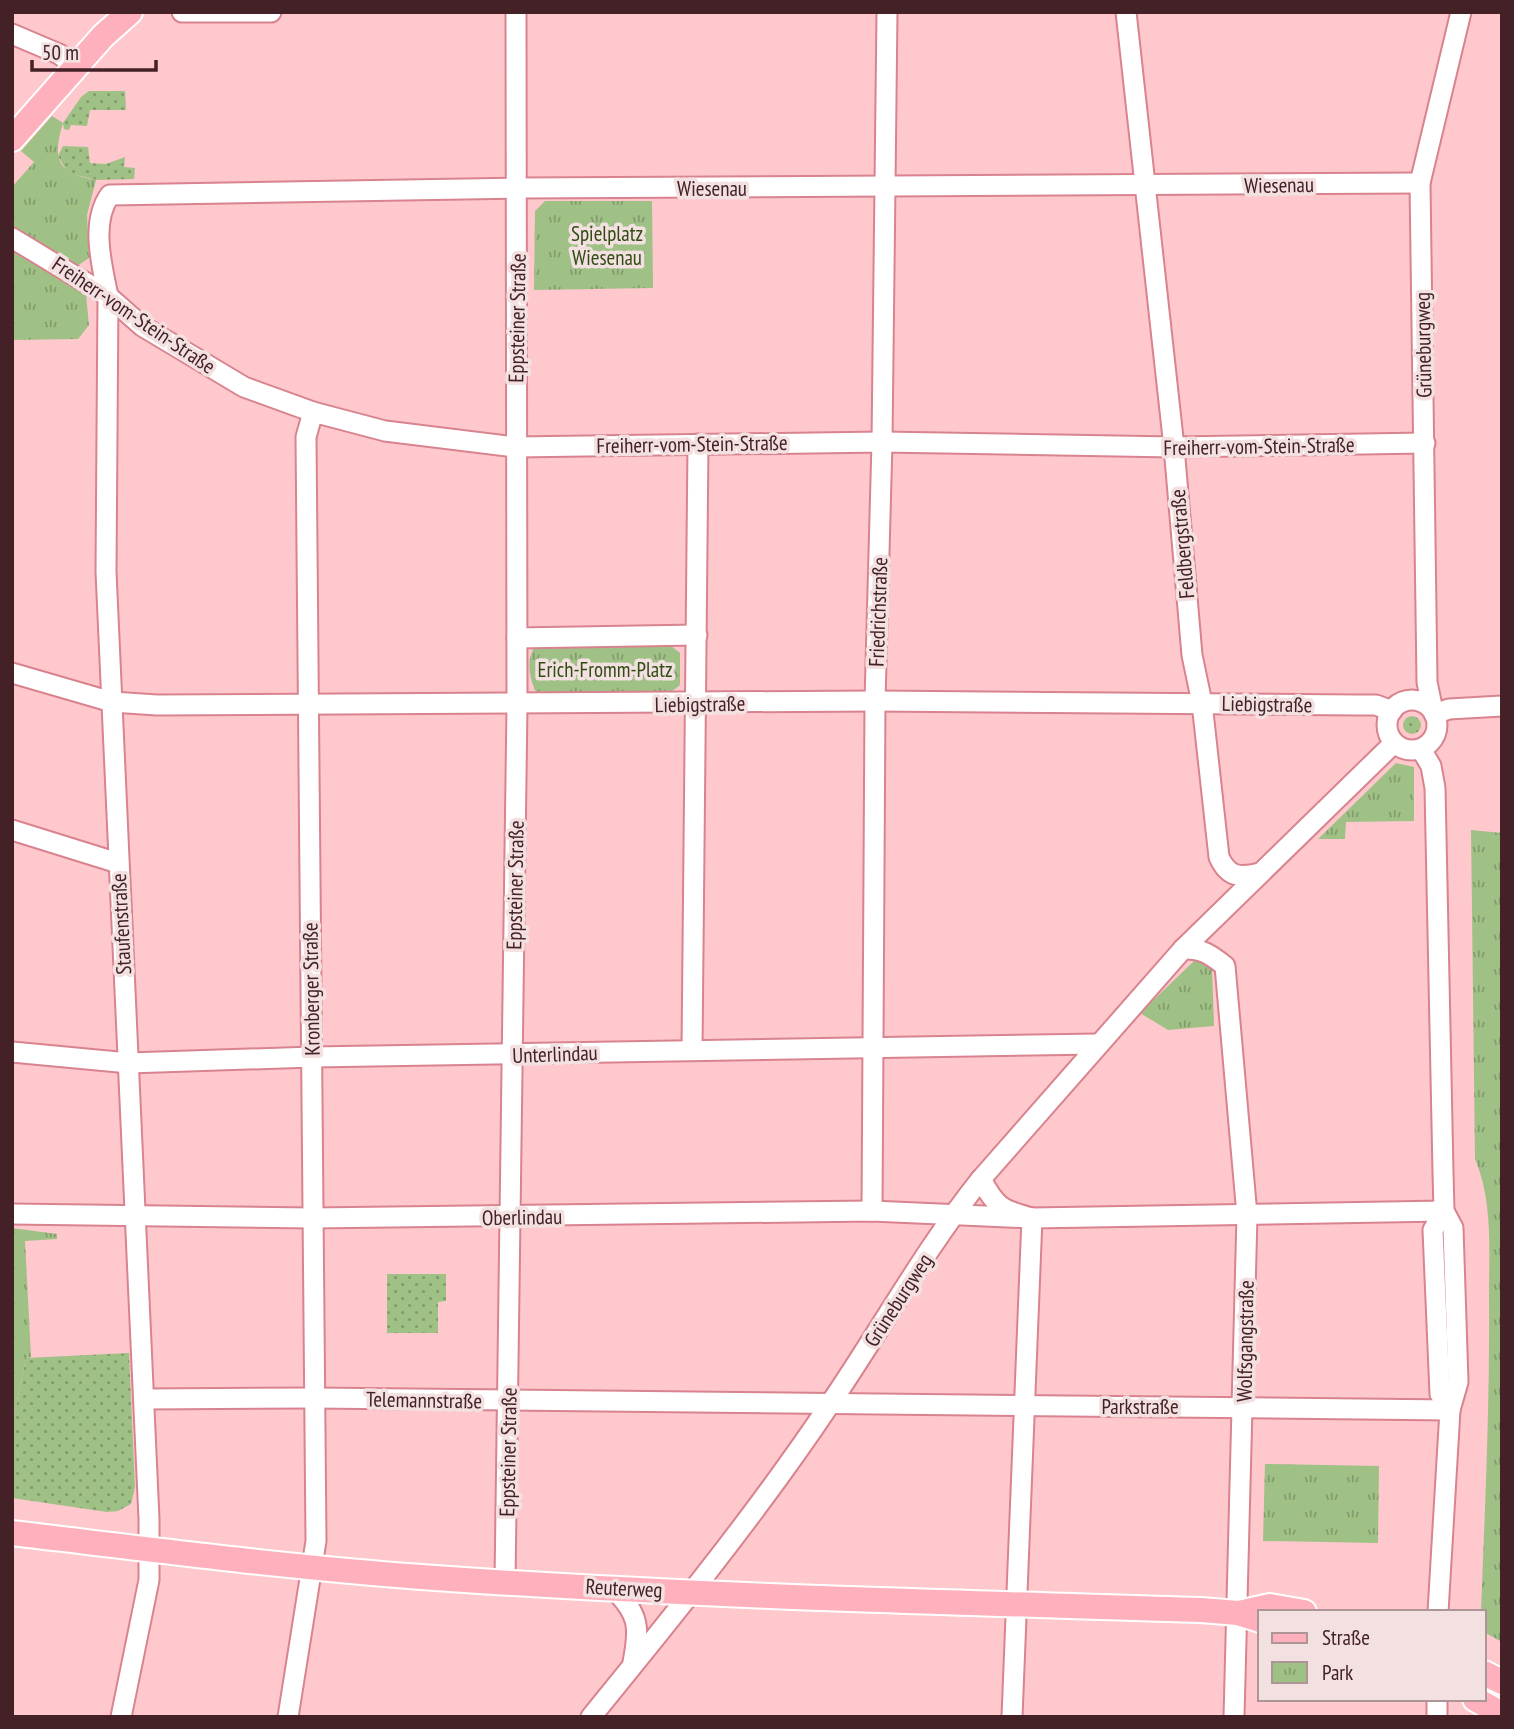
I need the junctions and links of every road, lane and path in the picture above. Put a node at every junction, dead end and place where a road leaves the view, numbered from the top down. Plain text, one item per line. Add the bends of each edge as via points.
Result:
1 (130, 12) edge
2 (182, 12) edge
3 (271, 12) edge
4 (516, 12) edge
5 (887, 12) edge
6 (1126, 12) edge
7 (1461, 12) edge
8 (12, 34) edge
9 (78, 68) junction
10 (12, 139) edge
11 (1420, 183) junction
12 (1143, 187) junction
13 (519, 188) junction
14 (884, 188) junction
15 (12, 238) edge
16 (108, 296) junction
17 (313, 412) junction
18 (882, 442) junction
19 (1425, 443) junction
20 (698, 444) junction
21 (515, 447) junction
22 (1174, 447) junction
23 (697, 635) junction
24 (517, 638) junction
25 (12, 673) edge
26 (1427, 682) junction
27 (1413, 700) junction
28 (875, 701) junction
29 (112, 702) junction
30 (307, 702) junction
31 (1202, 703) junction
32 (517, 705) junction
33 (696, 705) junction
34 (1502, 706) edge
35 (1392, 711) junction
36 (1434, 713) junction
37 (1394, 743) junction
38 (1421, 749) junction
39 (12, 830) edge
40 (118, 863) junction
41 (1260, 873) junction
42 (1183, 949) junction
43 (1098, 1044) junction
44 (872, 1046) junction
45 (692, 1050) junction
46 (12, 1052) edge
47 (513, 1055) junction
48 (313, 1056) junction
49 (129, 1063) junction
50 (981, 1179) junction
51 (872, 1211) junction
52 (1444, 1211) junction
53 (953, 1213) junction
54 (12, 1214) edge
55 (1247, 1215) junction
56 (135, 1217) junction
57 (512, 1217) junction
58 (312, 1218) junction
59 (1032, 1218) junction
60 (314, 1398) junction
61 (145, 1399) junction
62 (509, 1401) junction
63 (830, 1405) junction
64 (1026, 1406) junction
65 (1244, 1406) junction
66 (1450, 1410) junction
67 (12, 1533) edge
68 (148, 1550) junction
69 (314, 1567) junction
70 (505, 1582) junction
71 (613, 1588) junction
72 (693, 1592) junction
73 (1016, 1604) junction
74 (1262, 1610) edge
75 (1293, 1610) edge
76 (1438, 1610) edge
77 (1249, 1617) edge
78 (632, 1667) junction
79 (1486, 1674) edge
80 (1502, 1682) edge
81 (1479, 1701) edge
82 (1502, 1714) edge
83 (121, 1717) edge
84 (288, 1717) edge
85 (592, 1717) edge
86 (1012, 1717) edge
87 (1234, 1717) edge

1 - 9 main road
2 - 3 street
4 - 13 street, Eppsteiner Straße
5 - 14 street, Friedrichstraße
6 - 12 street, Feldbergstraße
7 - 11 street, Grüneburgweg
8 - 9 street via 60,54
9 - 10 main road
11 - 12 street, Wiesenau
11 - 19 street, Grüneburgweg
12 - 14 street, Wiesenau
12 - 22 street, Feldbergstraße
13 - 14 street, Wiesenau
13 - 16 street, Wiesenau via 110,194 104,203 99,253
13 - 21 street, Eppsteiner Straße
14 - 18 street, Friedrichstraße
15 - 16 street, Freiherr-vom-Stein-Straße
16 - 17 street, Freiherr-vom-Stein-Straße via 142,326 244,387
16 - 29 street, Staufenstraße via 106,572
17 - 21 street, Freiherr-vom-Stein-Straße via 385,431
17 - 30 street, Kronberger Straße via 306,437
18 - 20 street, Freiherr-vom-Stein-Straße
18 - 22 street, Freiherr-vom-Stein-Straße
18 - 28 street, Friedrichstraße
19 - 22 street, Freiherr-vom-Stein-Straße
19 - 26 street, Grüneburgweg
20 - 21 street, Freiherr-vom-Stein-Straße
20 - 23 street
21 - 24 street, Eppsteiner Straße
22 - 31 street, Feldbergstraße via 1192,655
23 - 24 street
23 - 33 street
24 - 32 street, Eppsteiner Straße
25 - 29 street, Liebigstraße
26 - 27 street
26 - 36 street, Grüneburgweg
27 - 35 street via 1403,701
27 - 36 street
28 - 31 street, Liebigstraße
28 - 33 street, Liebigstraße
28 - 44 street, Friedrichstraße
29 - 30 street, Liebigstraße
29 - 40 street, Staufenstraße
30 - 32 street, Liebigstraße
30 - 48 street, Kronberger Straße
31 - 35 street, Liebigstraße via 1376,705
31 - 41 street, Feldbergstraße via 1219,857 1232,875
32 - 33 street, Liebigstraße
32 - 47 street, Eppsteiner Straße
33 - 45 street
34 - 36 street
35 - 37 street via 1387,722
36 - 38 street via 1437,729
37 - 38 street via 1402,749
37 - 41 street, Grüneburgweg
38 - 52 street via 1431,766 1435,788
39 - 40 street
40 - 49 street, Staufenstraße
41 - 42 street, Grüneburgweg
42 - 43 street, Grüneburgweg
42 - 55 street, Wolfsgangstraße via 1208,953 1225,966
43 - 44 street, Unterlindau
43 - 50 street, Grüneburgweg
44 - 45 street, Unterlindau
44 - 51 street, Friedrichstraße
45 - 47 street, Unterlindau
46 - 49 street, Unterlindau
47 - 48 street, Unterlindau
47 - 57 street, Eppsteiner Straße
48 - 49 street, Unterlindau
48 - 58 street, Kronberger Straße
49 - 56 street, Staufenstraße
50 - 53 street, Grüneburgweg
50 - 59 street, Oberlindau via 993,1202 1005,1211
51 - 53 street, Oberlindau
51 - 57 street, Oberlindau
52 - 55 street, Oberlindau
52 - 66 street via 1453,1228 1458,1382
53 - 59 street, Oberlindau
53 - 63 street, Grüneburgweg
54 - 56 street, Oberlindau
55 - 59 street, Oberlindau
55 - 65 street, Wolfsgangstraße
56 - 58 street, Oberlindau
56 - 61 street, Staufenstraße
57 - 58 street, Oberlindau
57 - 62 street, Eppsteiner Straße
58 - 60 street, Kronberger Straße
59 - 64 street
60 - 61 street, Telemannstraße
60 - 62 street, Telemannstraße
60 - 69 street, Kronberger Straße
61 - 68 street, Staufenstraße
62 - 63 street, Telemannstraße
62 - 70 street, Eppsteiner Straße
63 - 64 street, Parkstraße
63 - 72 street, Grüneburgweg
64 - 65 street, Parkstraße
64 - 73 street
65 - 66 street, Parkstraße
65 - 77 street, Wolfsgangstraße
66 - 76 street
67 - 68 main road, Reuterweg
68 - 69 main road, Reuterweg
68 - 83 street, Staufenstraße via 149,1580
69 - 70 main road, Reuterweg
69 - 84 street, Kronberger Straße
70 - 71 main road, Reuterweg
71 - 72 main road, Reuterweg
71 - 78 street via 631,1605 638,1626
72 - 73 main road, Reuterweg
72 - 78 street, Grüneburgweg
73 - 77 main road, Reuterweg
73 - 86 street
74 - 75 main road, Reuterweg via 1270,1606
77 - 87 street, Wolfsgangstraße
78 - 85 street, Grüneburgweg
79 - 80 main road
81 - 82 main road

